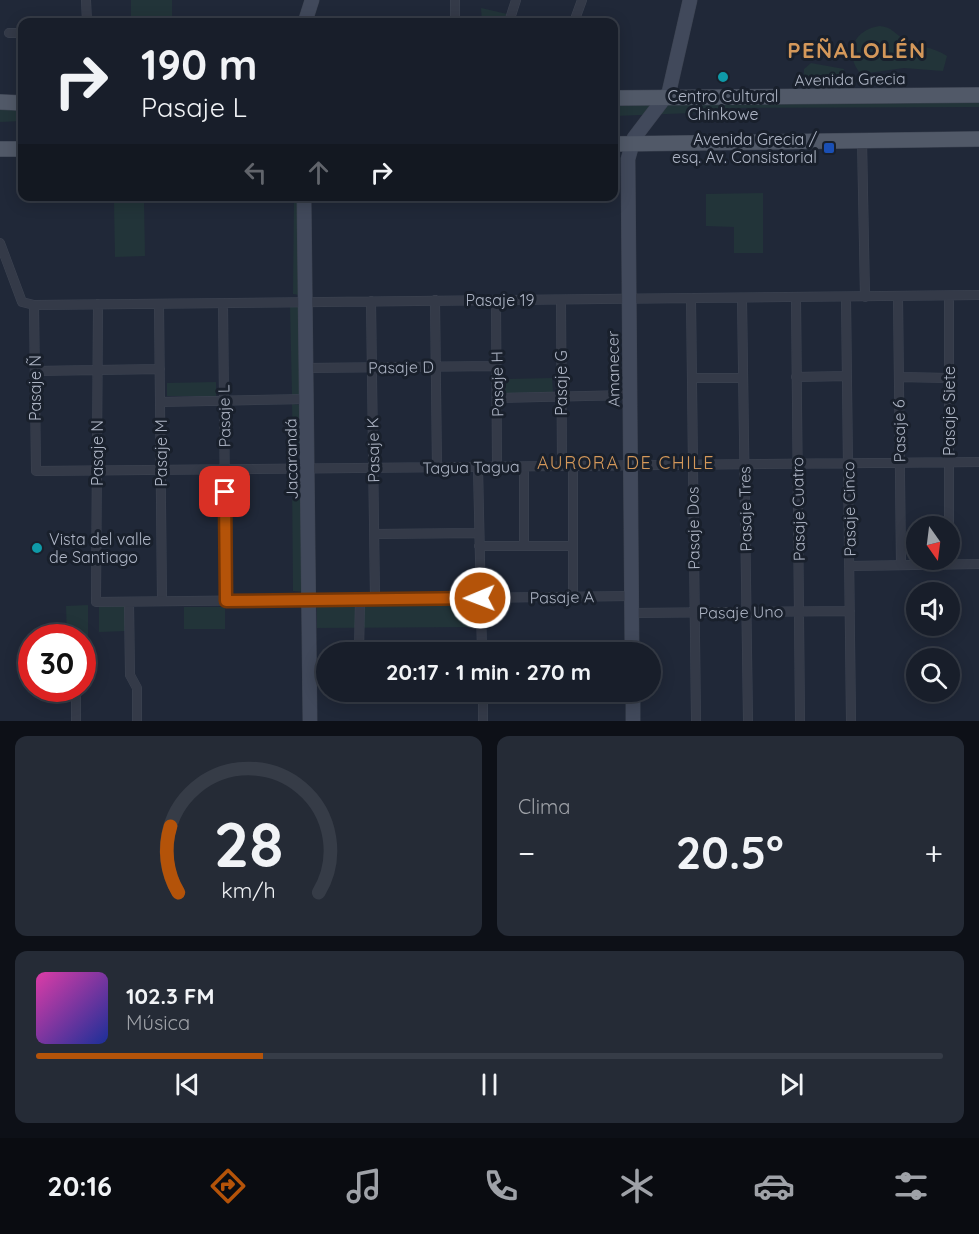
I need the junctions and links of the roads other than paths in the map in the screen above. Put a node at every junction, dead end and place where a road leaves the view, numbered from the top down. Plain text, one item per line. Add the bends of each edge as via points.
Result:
1 (86, 0) edge
2 (312, 0) edge
3 (455, 0) edge
4 (516, 0) edge
5 (582, 0) edge
6 (690, 0) edge
7 (87, 18) edge
8 (306, 18) edge
9 (455, 18) edge
10 (510, 18) edge
11 (575, 18) edge
12 (9, 33) dead end
13 (18, 33) edge
14 (979, 95) edge
15 (667, 97) junction
16 (618, 98) edge
17 (0, 102) edge
18 (18, 103) edge
19 (979, 139) edge
20 (862, 140) junction
21 (618, 144) edge
22 (632, 144) junction
23 (0, 149) edge
24 (18, 149) edge
25 (304, 201) edge
26 (0, 243) edge
27 (979, 295) edge
28 (898, 296) junction
29 (949, 296) junction
30 (796, 297) junction
31 (846, 297) junction
32 (865, 297) junction
33 (691, 298) junction
34 (742, 298) junction
35 (629, 299) junction
36 (435, 300) junction
37 (496, 300) junction
38 (561, 300) junction
39 (305, 302) junction
40 (371, 302) junction
41 (223, 303) junction
42 (99, 304) junction
43 (159, 304) junction
44 (34, 305) junction
45 (436, 366) junction
46 (496, 366) junction
47 (372, 367) junction
48 (306, 368) junction
49 (160, 369) junction
50 (98, 370) junction
51 (35, 371) junction
52 (847, 376) junction
53 (899, 376) junction
54 (796, 377) junction
55 (692, 378) junction
56 (743, 378) junction
57 (949, 378) junction
58 (630, 396) junction
59 (561, 397) junction
60 (497, 398) junction
61 (306, 399) junction
62 (224, 401) junction
63 (160, 402) junction
64 (949, 462) junction
65 (979, 462) edge
66 (848, 463) junction
67 (900, 463) junction
68 (797, 464) junction
69 (693, 465) junction
70 (745, 465) junction
71 (562, 466) junction
72 (573, 466) junction
73 (631, 466) junction
74 (478, 467) junction
75 (497, 467) junction
76 (524, 467) junction
77 (373, 468) junction
78 (437, 468) junction
79 (307, 469) junction
80 (161, 470) junction
81 (224, 470) junction
82 (36, 471) joint
83 (97, 471) junction
84 (949, 516) edge
85 (479, 533) junction
86 (374, 534) junction
87 (479, 546) junction
88 (524, 546) junction
89 (573, 546) junction
90 (960, 563) edge
91 (979, 564) edge
92 (901, 565) junction
93 (906, 565) edge
94 (849, 566) junction
95 (632, 596) junction
96 (573, 597) junction
97 (480, 598) junction
98 (360, 599) junction
99 (375, 599) junction
100 (310, 600) junction
101 (162, 601) junction
102 (226, 601) junction
103 (96, 602) joint
104 (129, 602) junction
105 (799, 611) junction
106 (850, 611) junction
107 (746, 612) junction
108 (632, 613) junction
109 (694, 613) junction
110 (359, 642) edge
111 (482, 642) edge
112 (632, 642) edge
113 (76, 702) edge
114 (483, 702) edge
115 (633, 702) edge
116 (76, 721) edge
117 (137, 721) edge
118 (310, 721) edge
119 (483, 721) edge
120 (633, 721) edge
121 (696, 721) edge
122 (748, 721) edge
123 (800, 721) edge
124 (851, 721) edge

1 - 7 street
2 - 8 street
3 - 9 street
4 - 10 street
5 - 11 street
6 - 15 street
12 - 13 street
14 - 15 main road, Avenida Grecia
15 - 16 main road, Avenida Grecia
15 - 22 street, Amanecer
17 - 18 main road
19 - 20 main road
20 - 22 main road
20 - 32 street
21 - 22 main road
22 - 35 street, Amanecer via 628,159
23 - 24 main road
25 - 39 street, Jacarandá
26 - 44 street, Pasaje 19 via 22,302
27 - 29 street, Pasaje 19
28 - 29 street, Pasaje 19
28 - 32 street, Pasaje 19
28 - 53 street, Pasaje 6
29 - 57 street, Pasaje Siete
30 - 31 street, Pasaje 19
30 - 34 street, Pasaje 19
30 - 54 street, Pasaje Cuatro
31 - 32 street, Pasaje 19
31 - 52 street, Pasaje Cinco
33 - 34 street, Pasaje 19
33 - 35 street, Pasaje 19
33 - 55 street, Pasaje Dos
34 - 56 street, Pasaje Tres
35 - 38 street, Pasaje 19
35 - 58 street, Amanecer
36 - 37 street, Pasaje 19
36 - 40 street, Pasaje 19
36 - 45 street
37 - 38 street, Pasaje 19
37 - 46 street, Pasaje H
38 - 59 street, Pasaje G
39 - 40 street, Pasaje 19
39 - 41 street, Pasaje 19
39 - 48 street, Jacarandá
40 - 47 street, Pasaje K
41 - 43 street, Pasaje 19
41 - 62 street, Pasaje L
42 - 43 street, Pasaje 19
42 - 44 street, Pasaje 19
42 - 50 street, Pasaje N
43 - 49 street, Pasaje M
44 - 51 street, Pasaje Ñ
45 - 46 street, Pasaje D
45 - 47 street, Pasaje D
45 - 78 street
46 - 60 street, Pasaje H
47 - 48 street, Pasaje D
47 - 77 street, Pasaje K
48 - 61 street, Jacarandá
49 - 50 street
49 - 63 street, Pasaje M
50 - 51 street
50 - 83 street, Pasaje N
51 - 82 street, Pasaje Ñ
52 - 54 street
52 - 66 street, Pasaje Cinco
53 - 57 street
53 - 67 street, Pasaje 6
54 - 68 street, Pasaje Cuatro
55 - 56 street
55 - 69 street, Pasaje Dos
56 - 70 street, Pasaje Tres
57 - 64 street, Pasaje Siete
58 - 59 street
58 - 73 street, Amanecer
59 - 60 street
59 - 71 street, Pasaje G
60 - 75 street, Pasaje H
61 - 62 street
61 - 79 street, Jacarandá
62 - 63 street
62 - 81 street, Pasaje L
63 - 80 street, Pasaje M
64 - 65 street, Tagua Tagua
64 - 67 street, Tagua Tagua
64 - 84 street, Pasaje Siete
66 - 67 street, Tagua Tagua
66 - 68 street, Tagua Tagua
66 - 94 street, Pasaje Cinco
67 - 92 street, Pasaje 6
68 - 70 street, Tagua Tagua
68 - 105 street, Pasaje Cuatro
69 - 70 street, Tagua Tagua
69 - 73 street, Tagua Tagua
69 - 109 street, Pasaje Dos
70 - 107 street, Pasaje Tres
71 - 72 street, Tagua Tagua
71 - 76 street, Tagua Tagua
72 - 73 street, Tagua Tagua
72 - 89 street
73 - 95 street, Amanecer
74 - 75 street, Tagua Tagua
74 - 78 street, Tagua Tagua
74 - 85 street
75 - 76 street, Tagua Tagua
76 - 88 street
77 - 78 street, Tagua Tagua
77 - 79 street, Tagua Tagua
77 - 86 street, Pasaje K
79 - 81 street, Tagua Tagua
79 - 100 street, Jacarandá
80 - 81 street, Tagua Tagua
80 - 83 street, Tagua Tagua
80 - 101 street, Pasaje M
81 - 102 street, Pasaje L
82 - 83 street, Tagua Tagua
83 - 103 street, Pasaje N
85 - 86 street
85 - 87 street
86 - 99 street, Pasaje K
87 - 88 street
87 - 97 street
88 - 89 street
89 - 96 street
90 - 91 street
92 - 93 street
92 - 94 street
94 - 106 street, Pasaje Cinco
95 - 96 street, Pasaje A
95 - 108 street, Amanecer
96 - 97 street, Pasaje A
97 - 99 street, Pasaje A
97 - 111 street
98 - 99 street, Pasaje A
98 - 100 street, Pasaje A
98 - 110 street
100 - 102 street, Pasaje A
100 - 118 street, Jacarandá
101 - 102 street, Pasaje A
101 - 104 street, Pasaje A
103 - 104 street, Pasaje A
104 - 117 street via 130,675 136,688
105 - 106 street, Pasaje Uno
105 - 107 street, Pasaje Uno
105 - 123 street, Pasaje Cuatro
106 - 124 street, Pasaje Cinco
107 - 109 street, Pasaje Uno
107 - 122 street, Pasaje Tres
108 - 109 street, Pasaje Uno
108 - 112 street, Amanecer
109 - 121 street, Pasaje Dos
113 - 116 street
114 - 119 street
115 - 120 street

